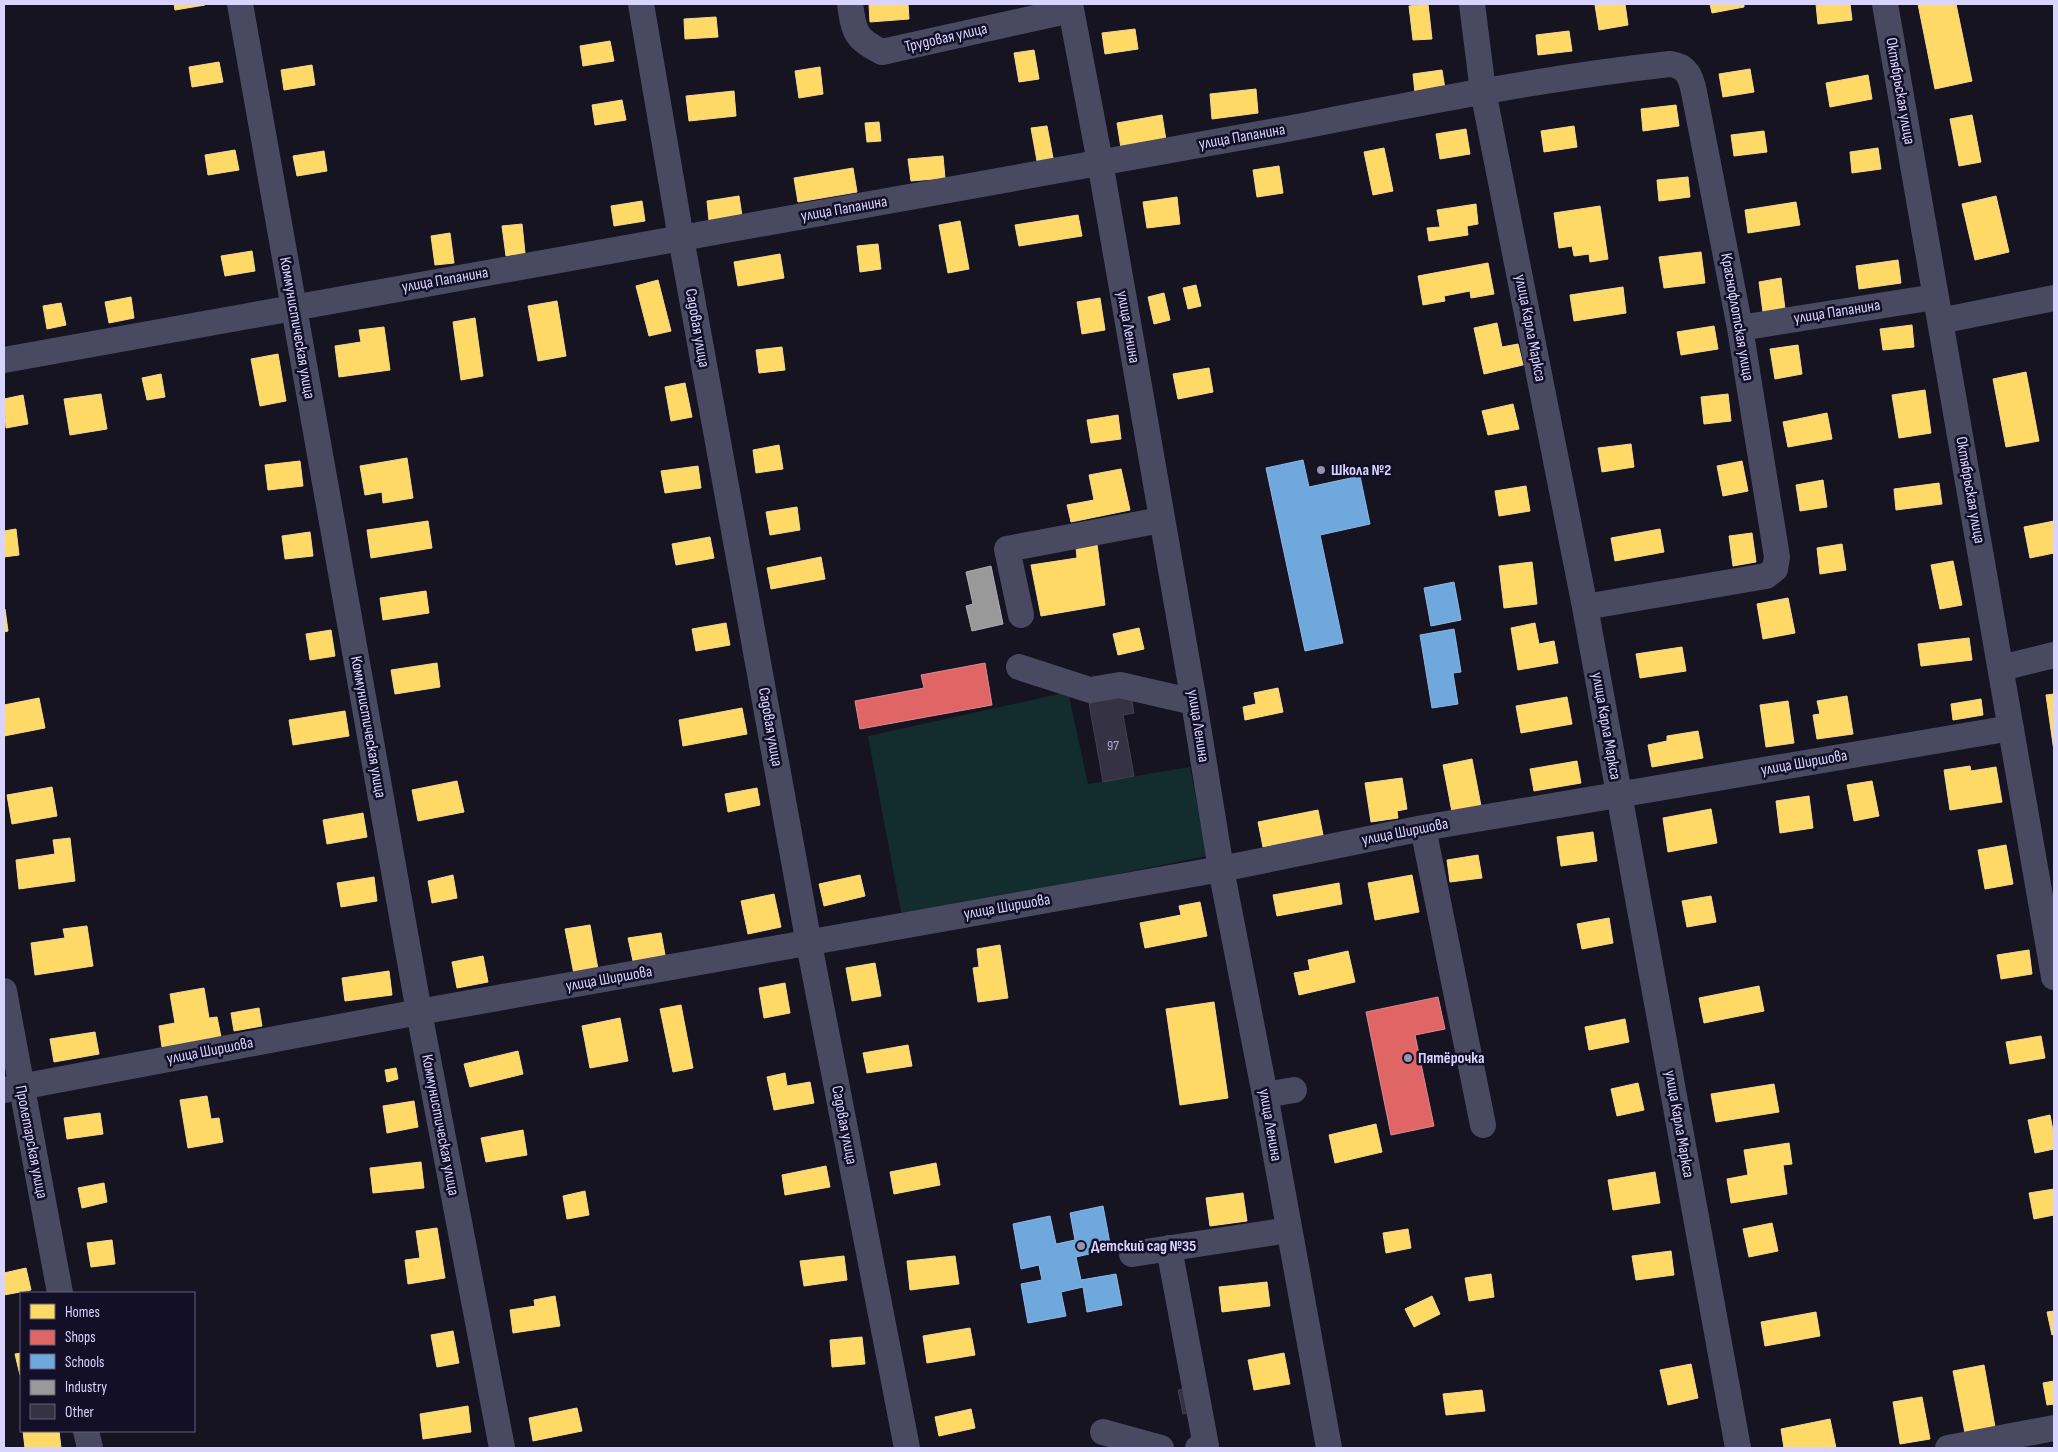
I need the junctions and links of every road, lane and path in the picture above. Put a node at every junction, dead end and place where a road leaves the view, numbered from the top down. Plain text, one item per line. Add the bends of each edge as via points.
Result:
1 (240, 4) edge
2 (641, 4) edge
3 (850, 4) edge
4 (1472, 4) edge
5 (1885, 4) edge
6 (1070, 7) edge
7 (1684, 68) joint
8 (1483, 91) junction
9 (1100, 162) junction
10 (681, 238) junction
11 (2054, 298) edge
12 (293, 308) junction
13 (1937, 309) junction
14 (1740, 328) junction
15 (4, 360) edge
16 (1161, 520) junction
17 (1585, 607) junction
18 (1021, 615) dead end
19 (2054, 655) edge
20 (1019, 667) dead end
21 (2001, 668) junction
22 (1194, 702) junction
23 (2011, 728) junction
24 (1619, 794) junction
25 (1423, 828) junction
26 (1221, 868) junction
27 (809, 944) junction
28 (2054, 977) edge
29 (4, 991) edge
30 (419, 1012) junction
31 (12, 1088) edge
32 (1294, 1090) dead end
33 (1265, 1095) junction
34 (1483, 1125) dead end
35 (1290, 1230) junction
36 (1169, 1248) junction
37 (1132, 1254) dead end
38 (60, 1292) edge
39 (2054, 1428) edge
40 (86, 1432) edge
41 (1102, 1432) dead end
42 (90, 1448) edge
43 (502, 1448) edge
44 (907, 1448) edge
45 (1161, 1448) edge
46 (1198, 1448) edge
47 (1329, 1448) edge
48 (1738, 1448) edge
49 (1948, 1448) edge

1 - 12 street, Коммунистическая улица
2 - 10 street, Садовая улица
3 - 6 street, Трудовая улица via 854,31 868,46 882,52
4 - 8 street, улица Карла Маркса
5 - 13 street, Октябрьская улица
6 - 9 street, улица Ленина
7 - 8 street, улица Папанина via 1670,64 1608,71
7 - 14 street, Краснофлотская улица via 1694,92
8 - 9 street, улица Папанина
8 - 17 street, улица Карла Маркса
9 - 10 street, улица Папанина
9 - 16 street, улица Ленина
10 - 12 street, улица Папанина
10 - 27 street, Садовая улица
11 - 13 street, улица Папанина
12 - 15 street, улица Папанина
12 - 30 street, Коммунистическая улица
13 - 14 street, улица Папанина
13 - 21 street, Октябрьская улица
14 - 17 street, Краснофлотская улица via 1777,557 1774,569 1766,576
16 - 18 street via 1007,549
16 - 22 street, улица Ленина
17 - 24 street, улица Карла Маркса
19 - 21 street
20 - 22 street via 1090,690 1120,685
21 - 23 street, Октябрьская улица
22 - 26 street, улица Ленина
23 - 24 street, улица Ширшова
23 - 28 street, Октябрьская улица
24 - 25 street, улица Ширшова
24 - 48 street, улица Карла Маркса
25 - 26 street, улица Ширшова
25 - 34 street
26 - 27 street, улица Ширшова
26 - 33 street, улица Ленина
27 - 30 street, улица Ширшова
27 - 44 street, Садовая улица
29 - 31 street, Пролетарская улица
30 - 31 street, улица Ширшова
30 - 43 street, Коммунистическая улица
31 - 38 street, Пролетарская улица
32 - 33 street
33 - 35 street, улица Ленина
35 - 36 street
35 - 47 street, улица Ленина
36 - 37 street
36 - 46 street via 1206,1446
39 - 49 street
40 - 42 street
41 - 45 street

